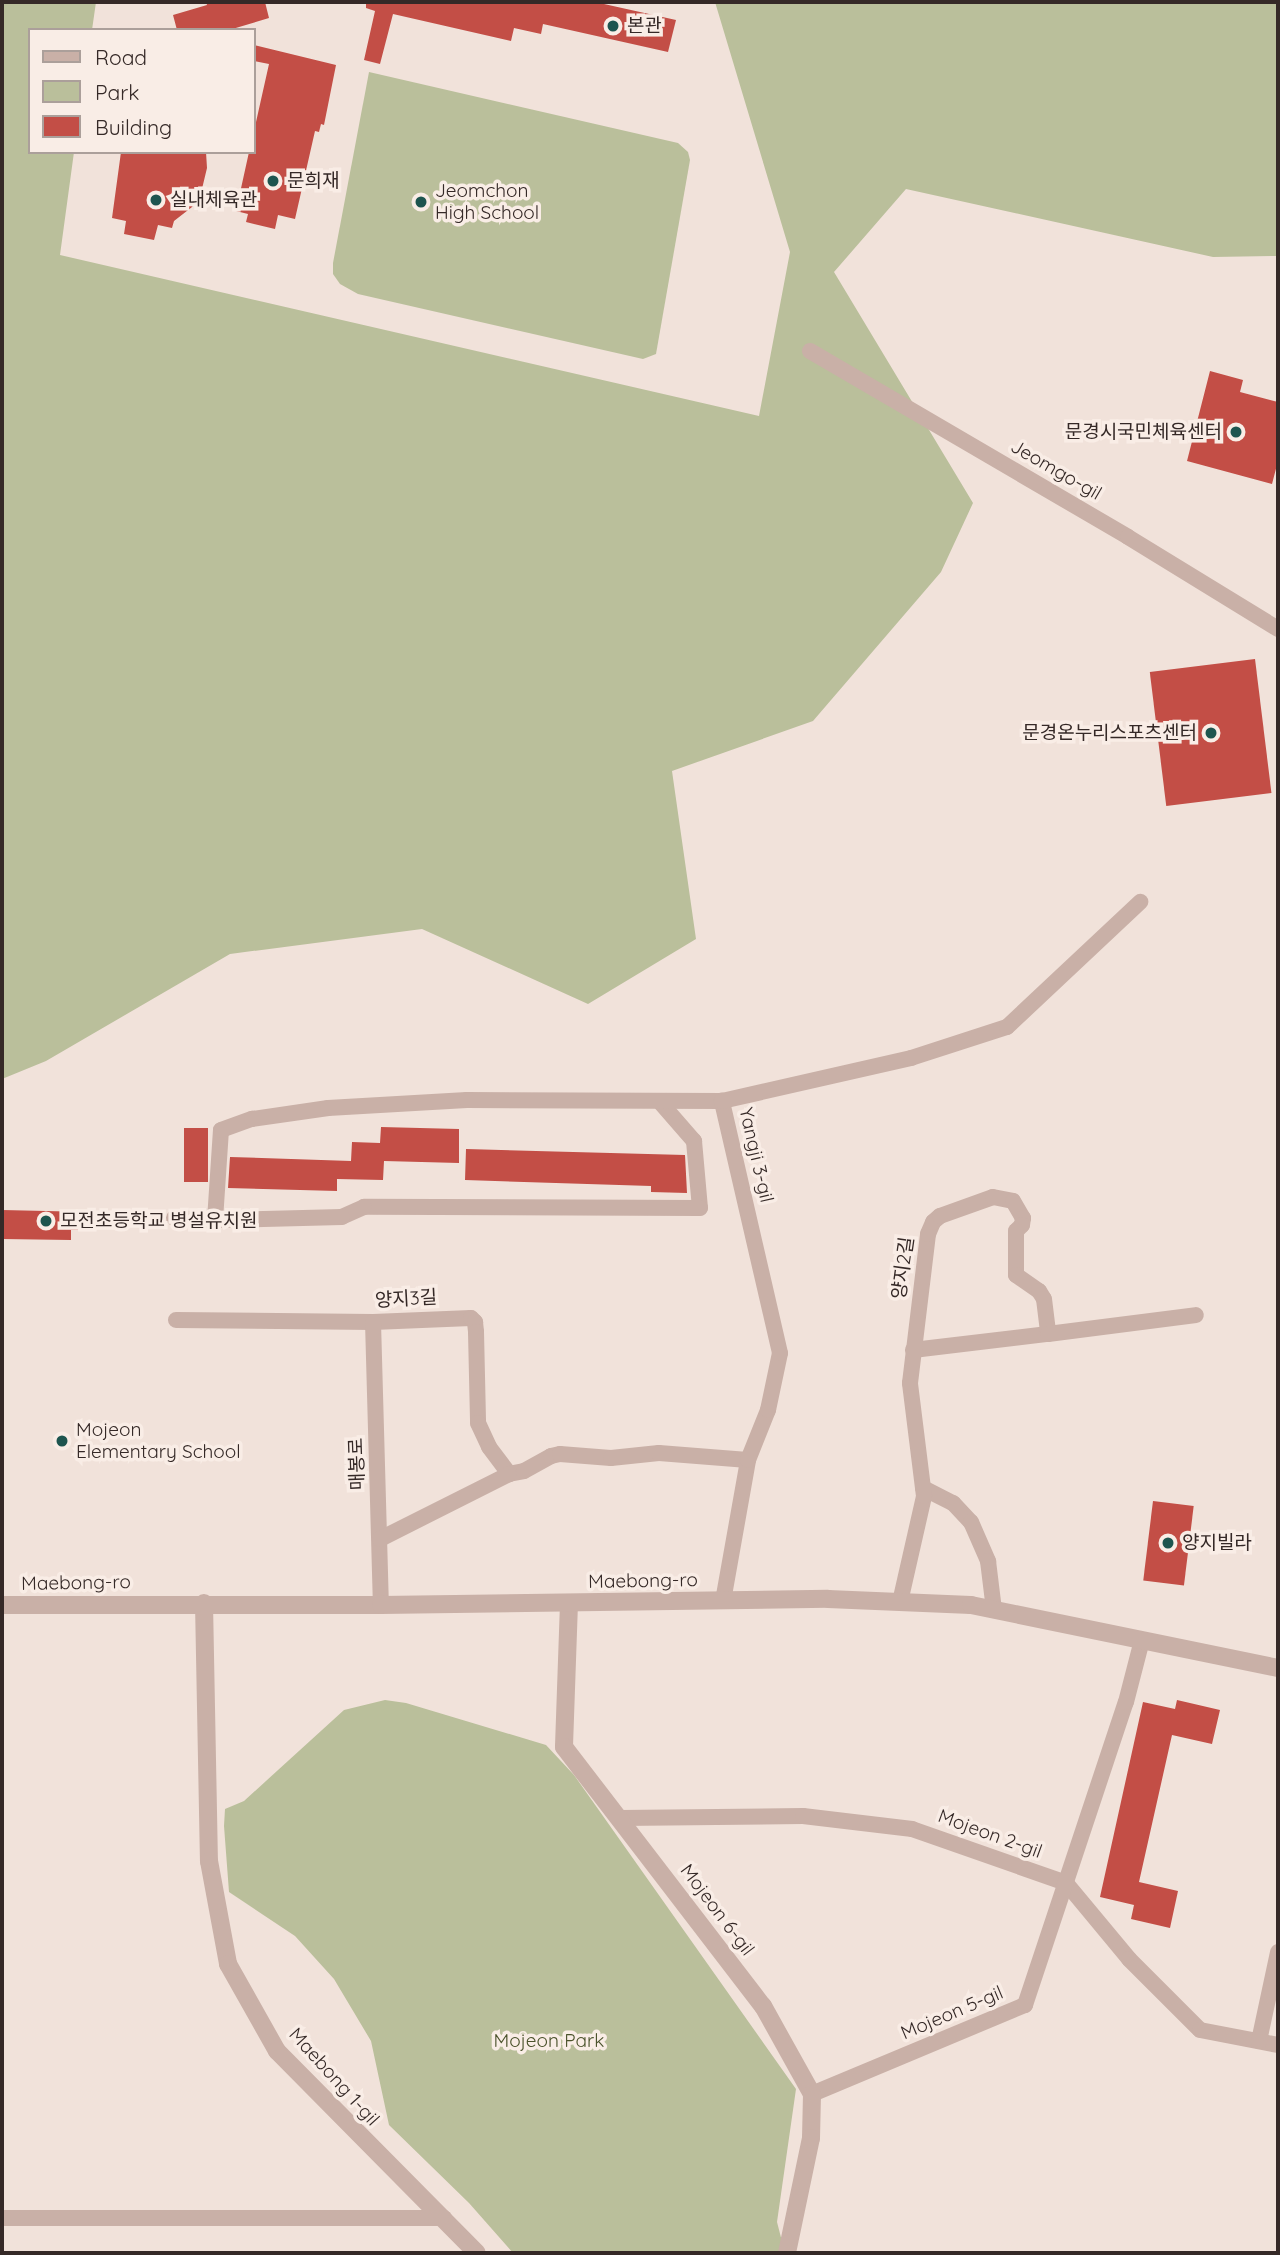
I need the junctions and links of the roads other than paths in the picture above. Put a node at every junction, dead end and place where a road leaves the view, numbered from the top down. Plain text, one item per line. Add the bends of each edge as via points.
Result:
1 (810, 351) dead end
2 (1278, 629) edge
3 (1140, 902) dead end
4 (722, 1101) junction
5 (660, 1102) junction
6 (174, 1218) dead end
7 (215, 1220) junction
8 (1196, 1315) dead end
9 (176, 1320) dead end
10 (373, 1322) junction
11 (1048, 1334) junction
12 (913, 1350) junction
13 (748, 1460) junction
14 (509, 1474) junction
15 (923, 1488) junction
16 (380, 1539) junction
17 (723, 1601) junction
18 (900, 1602) junction
19 (204, 1603) junction
20 (569, 1603) junction
21 (2, 1605) edge
22 (381, 1605) junction
23 (995, 1610) junction
24 (1142, 1640) junction
25 (1278, 1668) edge
26 (621, 1818) junction
27 (1066, 1883) junction
28 (1278, 1952) edge
29 (1258, 2042) junction
30 (1278, 2045) edge
31 (812, 2094) junction
32 (2, 2218) edge
33 (443, 2218) junction
34 (477, 2253) edge
35 (788, 2253) edge

1 - 2 street, Jeomgo-gil
3 - 4 street, Yangji 3-gil via 1007,1027 911,1058
4 - 5 street
4 - 13 street, Yangji 3-gil via 780,1353 768,1410
5 - 7 street via 467,1100 328,1108 252,1119 221,1130
5 - 7 street via 694,1141 700,1208 365,1207 342,1217
6 - 7 street
8 - 11 street
9 - 10 street, 양지3길
10 - 14 street, 양지3길 via 464,1317 475,1322 478,1423
10 - 16 street, 매봉로
11 - 12 street
11 - 12 street, 양지2길 via 1044,1299 1016,1275 1020,1209 1002,1196 993,1196 933,1222
12 - 15 street, 양지2길 via 911,1383
13 - 14 street via 659,1453 611,1458 560,1454
13 - 17 street, Yangji 3-gil
14 - 16 street
15 - 18 street, 양지2길
15 - 23 street via 953,1503 971,1522 988,1561
16 - 22 street, 매봉로
17 - 18 street, Maebong-ro
17 - 20 street, Maebong-ro
18 - 23 street, Maebong-ro
19 - 21 street, Maebong-ro
19 - 22 street, Maebong-ro
19 - 33 street, Maebong 1-gil via 209,1861 228,1964 278,2052
20 - 22 street, Maebong-ro
20 - 26 street, Mojeon 6-gil via 564,1747
23 - 24 street, Maebong-ro
24 - 25 street, Maebong-ro
24 - 27 street, Mojeon 5-gil
26 - 27 street, Mojeon 2-gil via 803,1816 912,1829
26 - 31 street, Mojeon 6-gil via 764,2006
27 - 29 street via 1137,1968 1200,2030
27 - 31 street, Mojeon 5-gil via 1026,2005
28 - 29 street
29 - 30 street
31 - 35 street, Mojeon 6-gil via 811,2138
32 - 33 street
33 - 34 street, Maebong 1-gil

